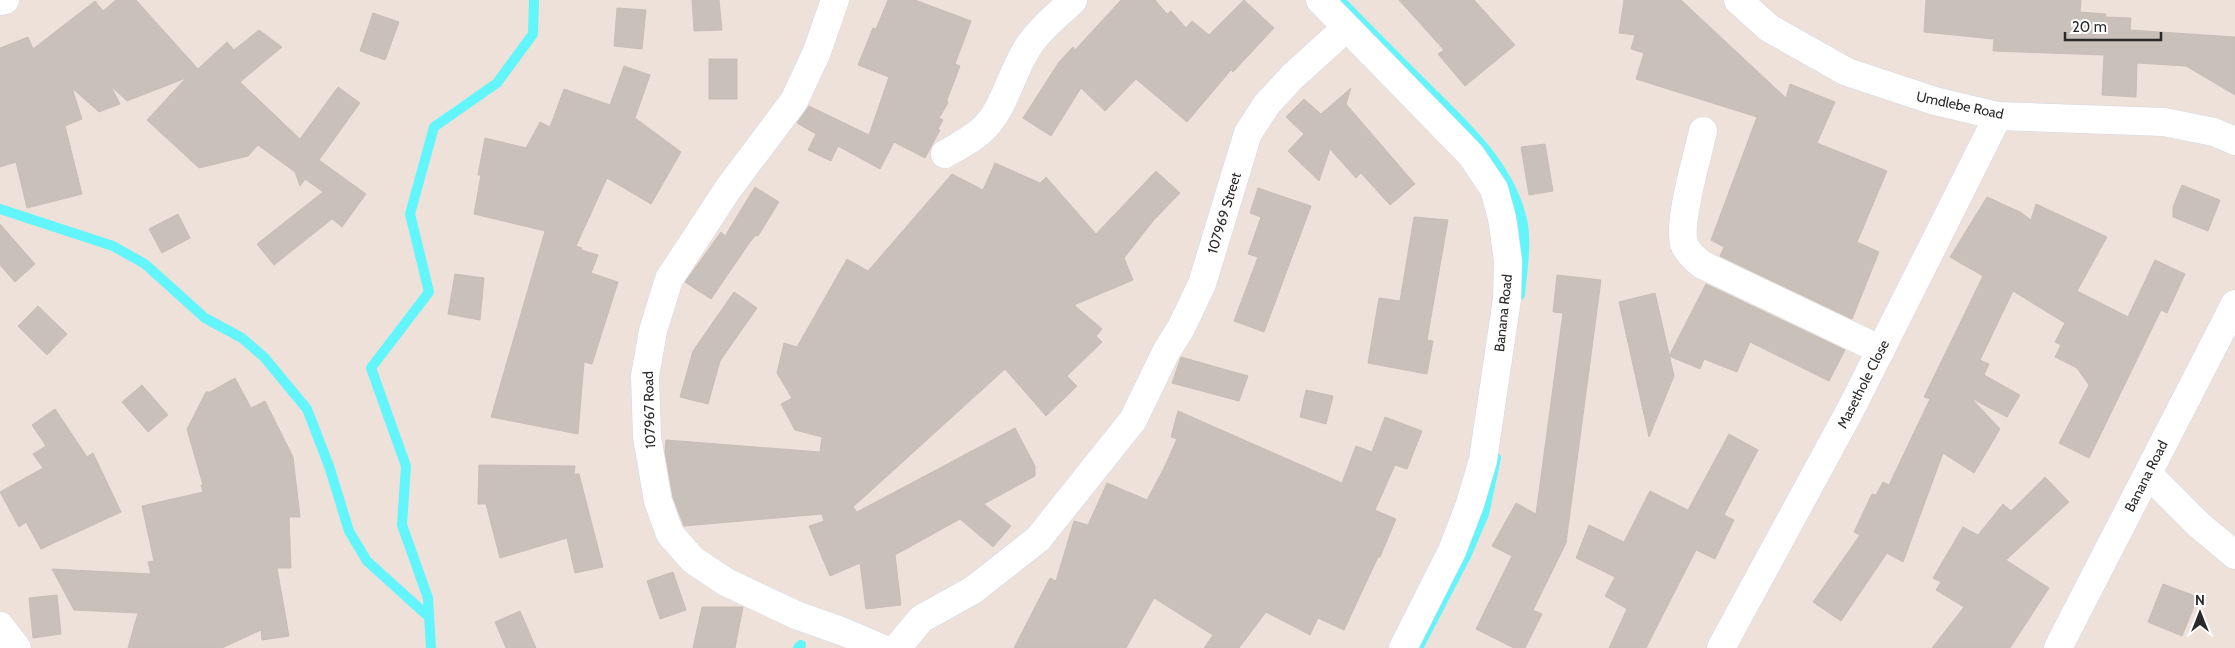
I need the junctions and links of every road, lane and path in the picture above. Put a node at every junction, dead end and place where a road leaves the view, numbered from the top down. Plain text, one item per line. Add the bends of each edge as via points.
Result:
1 (5, 0) edge
2 (835, 0) edge
3 (1073, 0) edge
4 (1320, 0) edge
5 (1738, 0) edge
6 (0, 1) edge
7 (1346, 28) junction
8 (1998, 116) junction
9 (1703, 131) dead end
10 (2235, 141) edge
11 (945, 154) dead end
12 (2235, 304) edge
13 (1881, 350) junction
14 (2148, 474) junction
15 (2235, 555) edge
16 (0, 626) edge
17 (17, 648) edge
18 (881, 648) edge
19 (897, 648) edge
20 (1403, 648) edge
21 (1721, 648) edge
22 (2058, 648) edge

1 - 6 street
2 - 18 street, 107967 Road via 816,54 794,101 728,189 669,279 653,331 645,376 647,437 658,501 670,534 693,560 726,582 796,615
3 - 11 street via 1030,43 987,126
4 - 7 street, Banana Road
5 - 8 street, Umdlebe Road via 1769,28 1848,72 1935,101
7 - 19 street, 107969 Street via 1293,76 1267,104 1248,132 1202,284 1133,420 1038,539 973,590 921,619
7 - 20 street, Banana Road via 1471,155 1494,189 1508,260 1507,299 1483,460 1452,551
8 - 10 street, Umdlebe Road via 2164,122 2214,132
8 - 13 street, Masethole Close
9 - 13 street via 1683,230 1691,256 1701,264
12 - 14 street, Banana Road
13 - 21 street, Masethole Close
14 - 15 street
14 - 22 street, Banana Road
16 - 17 street

